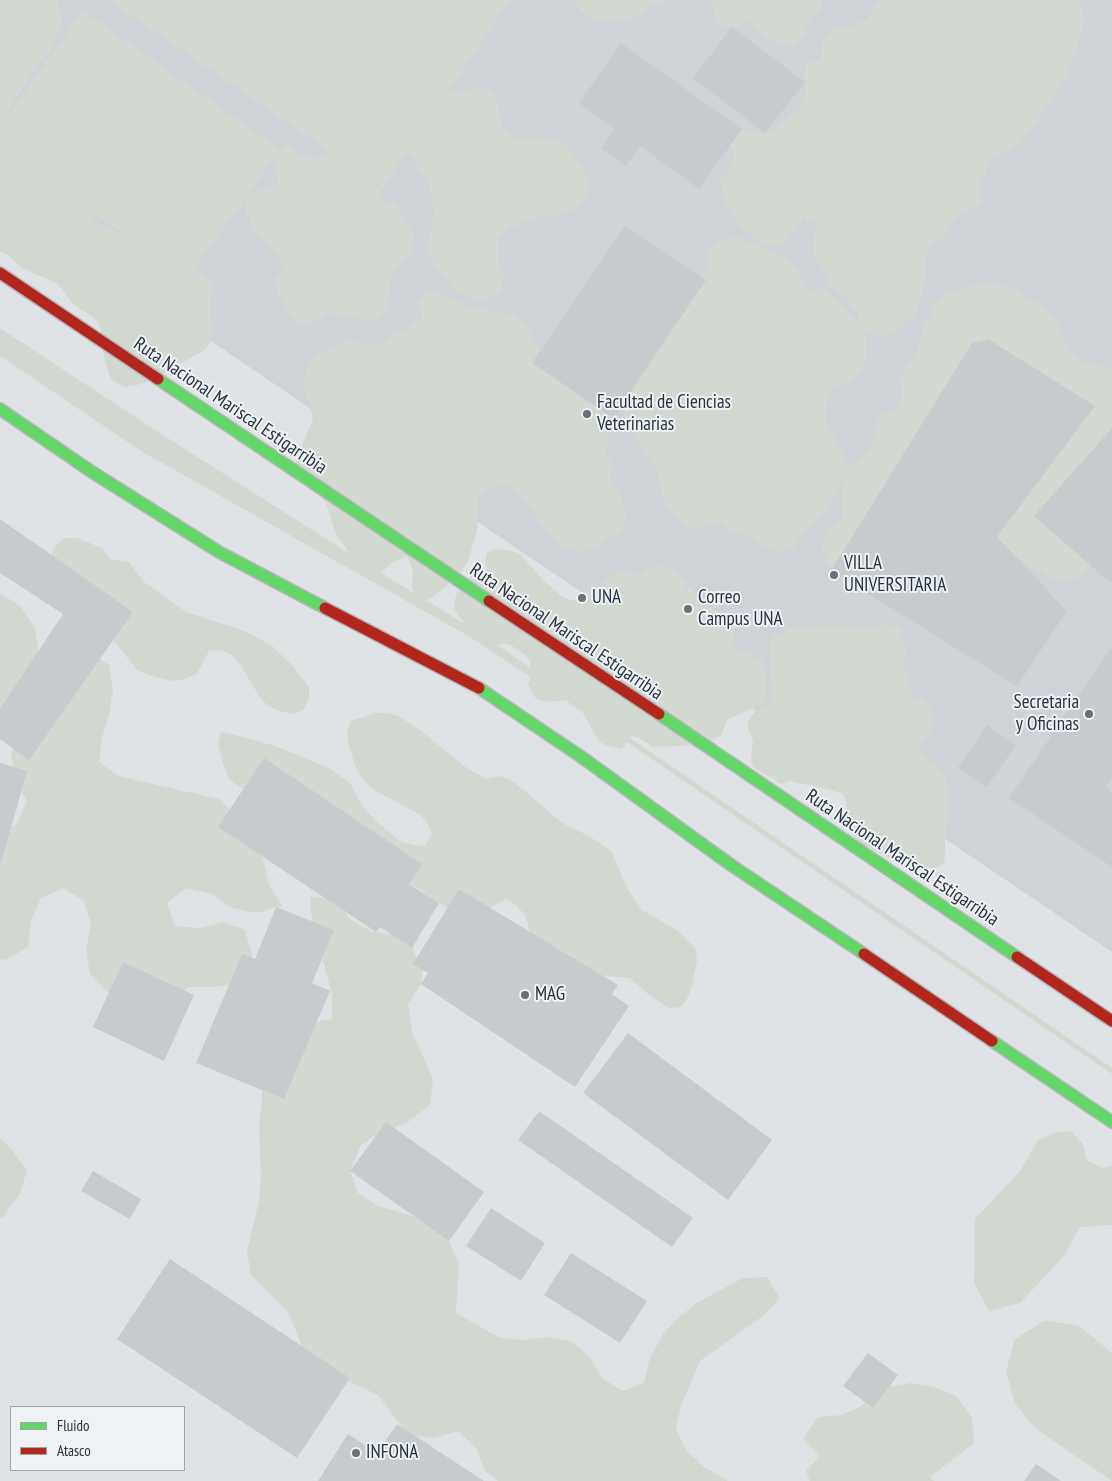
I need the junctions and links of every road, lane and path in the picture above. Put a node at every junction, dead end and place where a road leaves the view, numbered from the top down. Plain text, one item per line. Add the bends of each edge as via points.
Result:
1 (0, 273) edge
2 (0, 408) edge
3 (1112, 1021) edge
4 (1112, 1122) edge

1 - 3 highway, Ruta Nacional Mariscal Estigarribia
2 - 4 highway via 92,472 219,552 484,691 731,865

